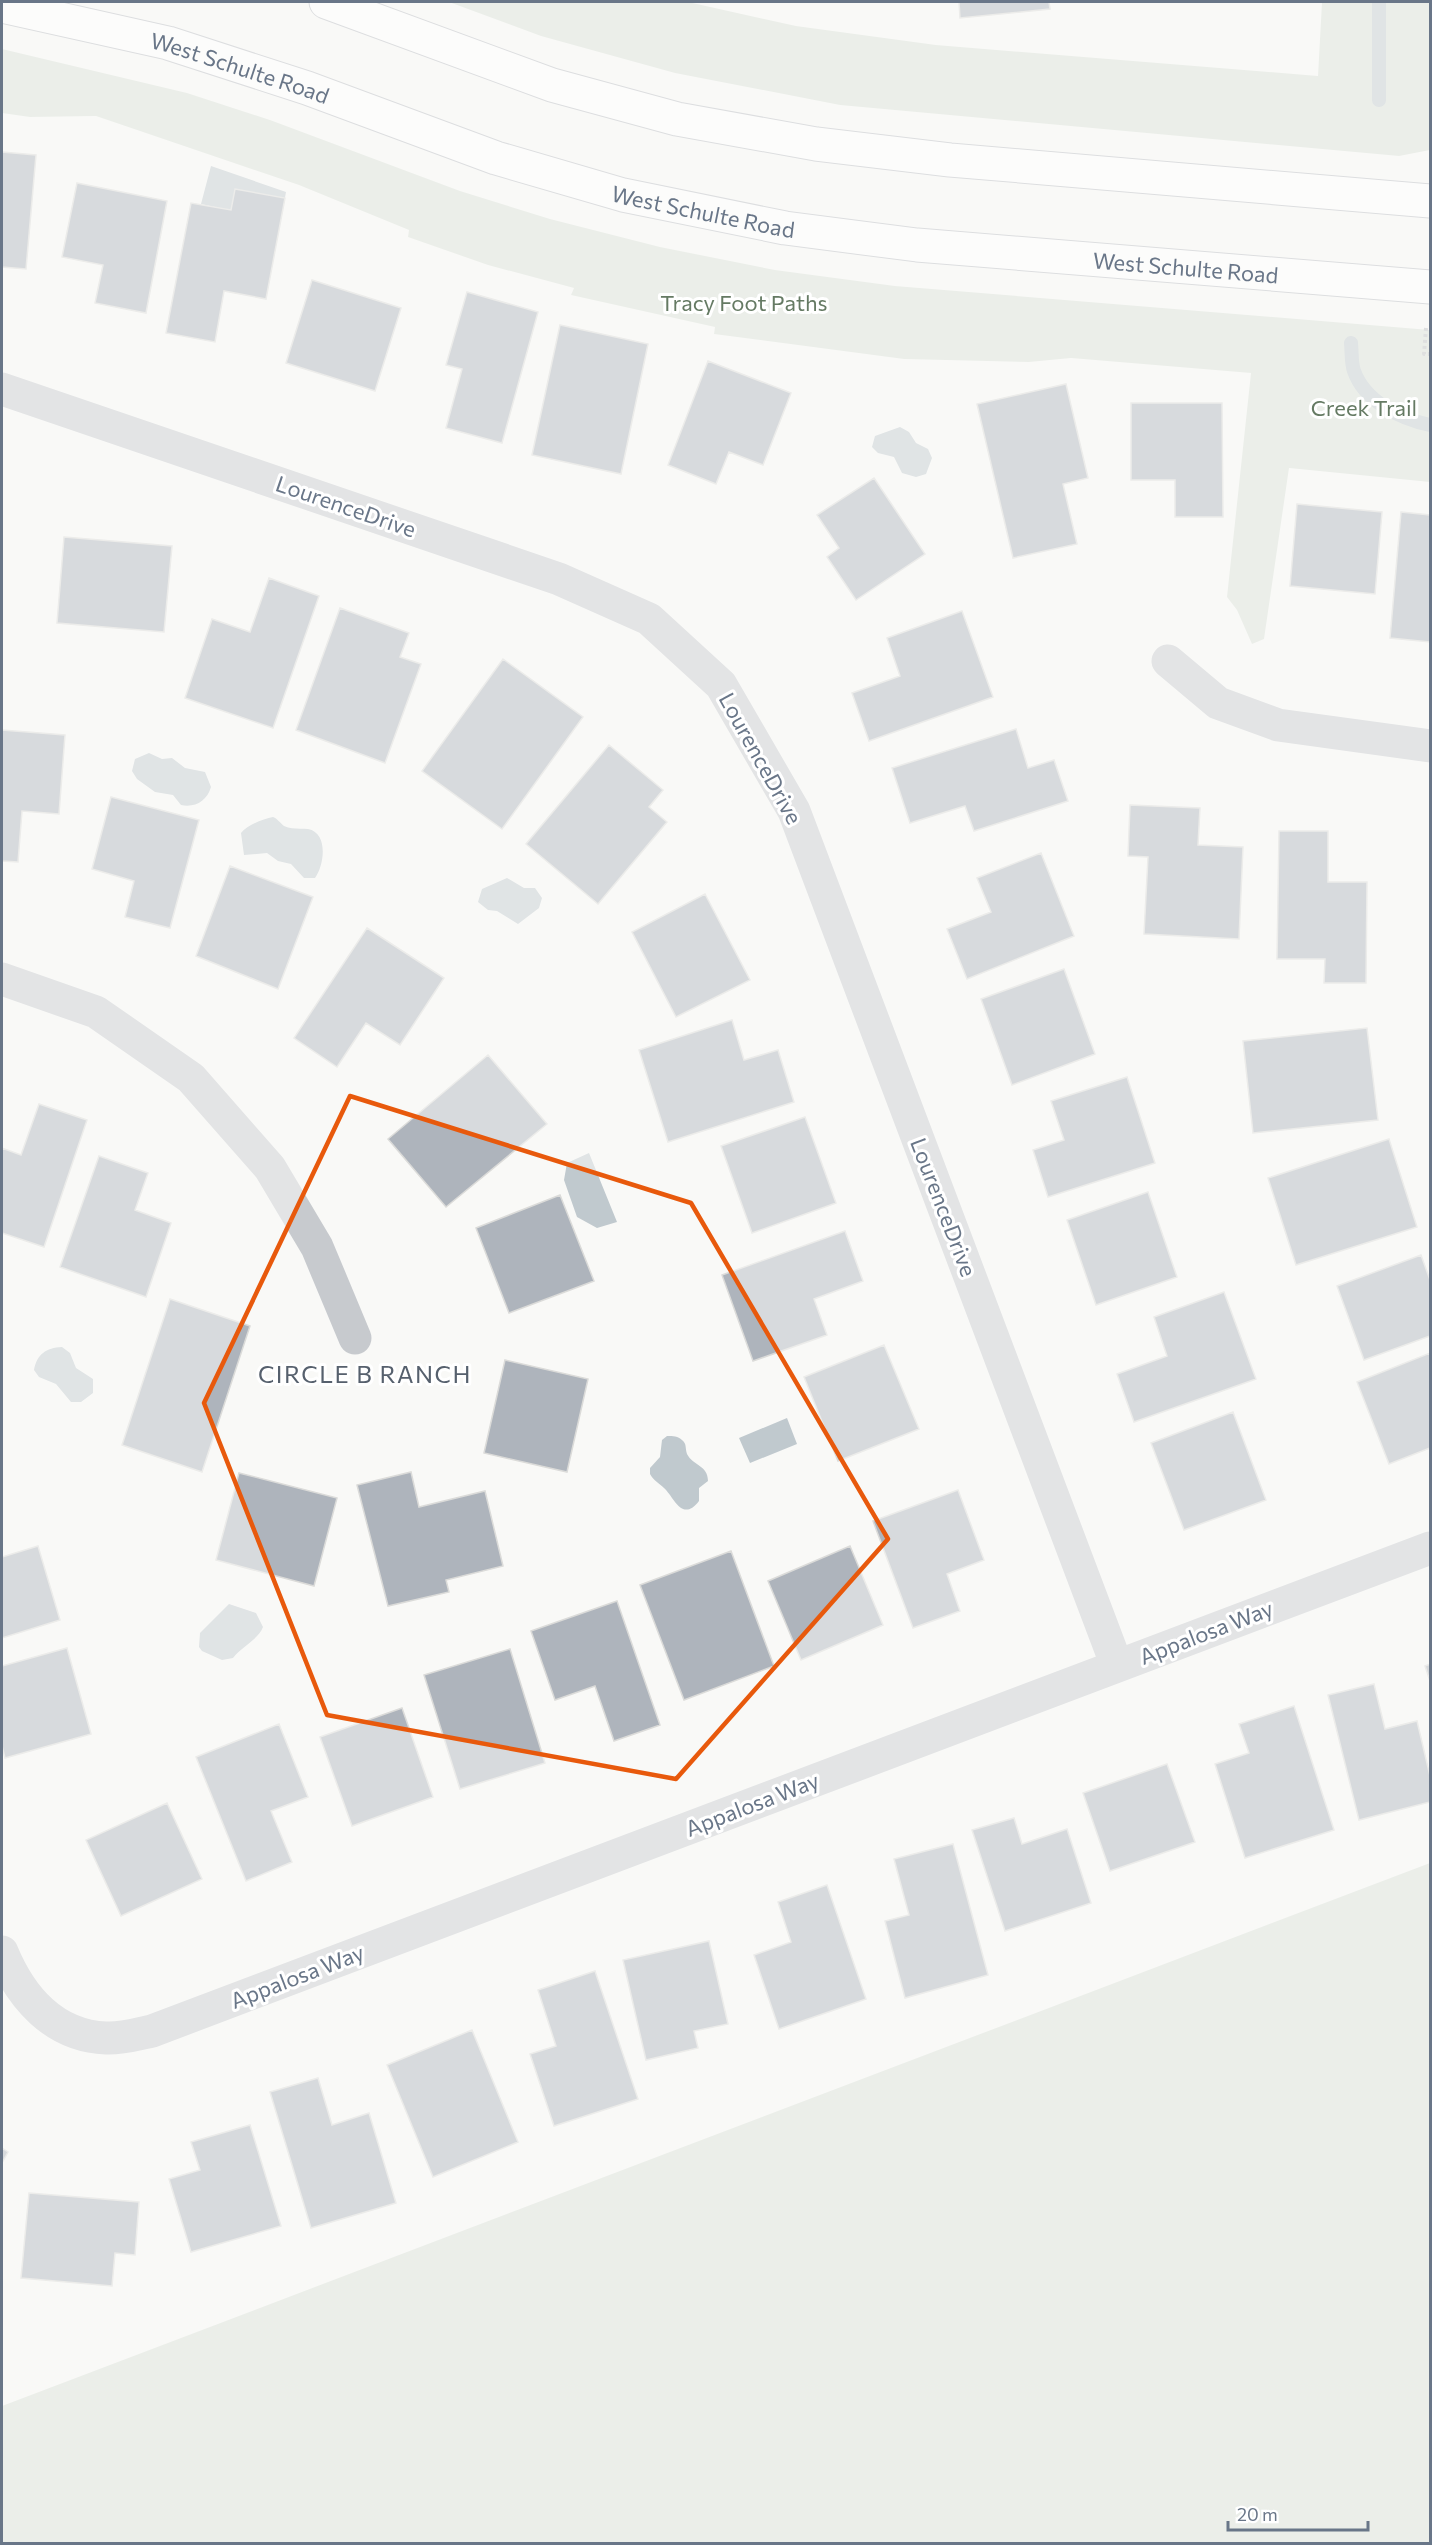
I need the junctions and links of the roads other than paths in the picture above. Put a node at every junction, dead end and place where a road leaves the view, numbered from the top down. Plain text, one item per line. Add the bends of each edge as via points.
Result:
1 (326, 2) edge
2 (2, 6) edge
3 (1431, 201) edge
4 (1431, 287) edge
5 (2, 388) edge
6 (1168, 661) dead end
7 (1431, 746) edge
8 (2, 979) edge
9 (356, 1338) dead end
10 (1431, 1548) edge
11 (1118, 1666) junction
12 (2, 1953) edge

1 - 3 main road via 552,85 700,123 816,144 950,160
2 - 4 main road, West Schulte Road via 168,43 306,88 496,158 622,195 785,228 917,245
5 - 11 street, LourenceDrive via 559,579 649,619 721,685 794,811
6 - 7 street via 1218,703 1278,726
8 - 9 street via 96,1012 191,1078 270,1168 317,1247
10 - 11 street, Appalosa Way
11 - 12 street, Appalosa Way via 152,2031 107,2038 69,2031 33,2007

